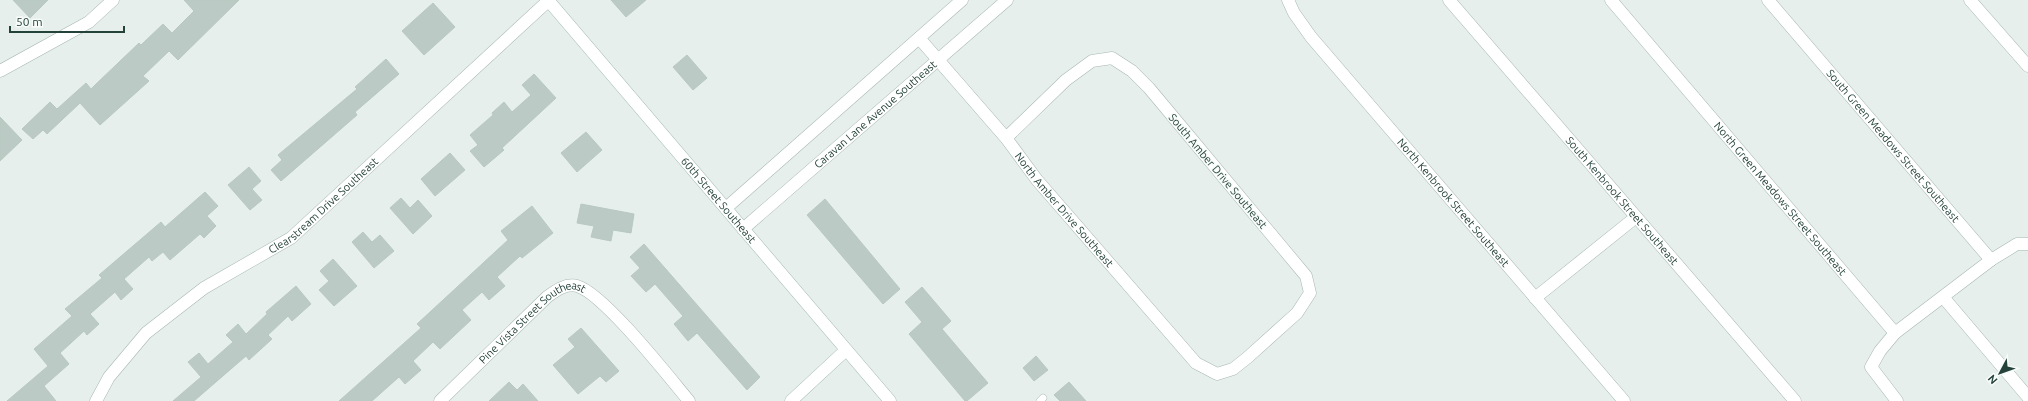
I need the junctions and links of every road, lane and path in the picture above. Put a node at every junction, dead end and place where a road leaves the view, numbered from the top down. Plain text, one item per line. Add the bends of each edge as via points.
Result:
1 (113, 0) edge
2 (548, 0) edge
3 (962, 0) edge
4 (1006, 0) edge
5 (1288, 0) edge
6 (1449, 0) edge
7 (1611, 0) edge
8 (1768, 0) edge
9 (1970, 0) edge
10 (919, 38) junction
11 (938, 60) junction
12 (2028, 66) edge
13 (0, 71) edge
14 (1006, 138) junction
15 (726, 208) junction
16 (1636, 216) junction
17 (743, 229) junction
18 (2028, 244) edge
19 (1991, 260) junction
20 (1943, 297) junction
21 (1535, 298) junction
22 (1895, 333) junction
23 (846, 350) junction
24 (1217, 374) joint
25 (2028, 396) edge
26 (96, 401) edge
27 (440, 401) edge
28 (690, 401) edge
29 (791, 401) edge
30 (890, 401) edge
31 (1624, 401) edge
32 (1794, 401) edge
33 (1897, 401) edge

1 - 13 street via 89,22
2 - 15 street, 60th Street Southeast
2 - 26 street, Clearstream Drive Southeast via 291,238 204,288 146,333 109,377
3 - 10 street
4 - 11 street, Caravan Lane Avenue Southeast
5 - 21 street, North Kenbrook Street Southeast via 1311,37
6 - 16 street, South Kenbrook Street Southeast
7 - 22 street, North Green Meadows Street Southeast
8 - 19 street, South Green Meadows Street Southeast
9 - 12 street
10 - 11 street, North Amber Drive Southeast
10 - 15 street
11 - 14 street, North Amber Drive Southeast
11 - 17 street, Caravan Lane Avenue Southeast
14 - 24 street, North Amber Drive Southeast via 1037,180 1196,363
14 - 24 street, South Amber Drive Southeast via 1066,80 1092,61 1112,58 1132,71 1150,88 1306,276 1310,294 1297,313 1233,369
15 - 17 street, 60th Street Southeast
16 - 21 street
16 - 32 street, South Kenbrook Street Southeast
17 - 23 street, 60th Street Southeast
18 - 19 street via 2017,244
19 - 20 street
20 - 22 street
20 - 25 street
21 - 31 street, North Kenbrook Street Southeast
22 - 33 street via 1871,367
23 - 29 street
23 - 30 street, 60th Street Southeast
27 - 28 street, Pine Vista Street Southeast via 547,297 558,288 576,285 591,293 612,311

